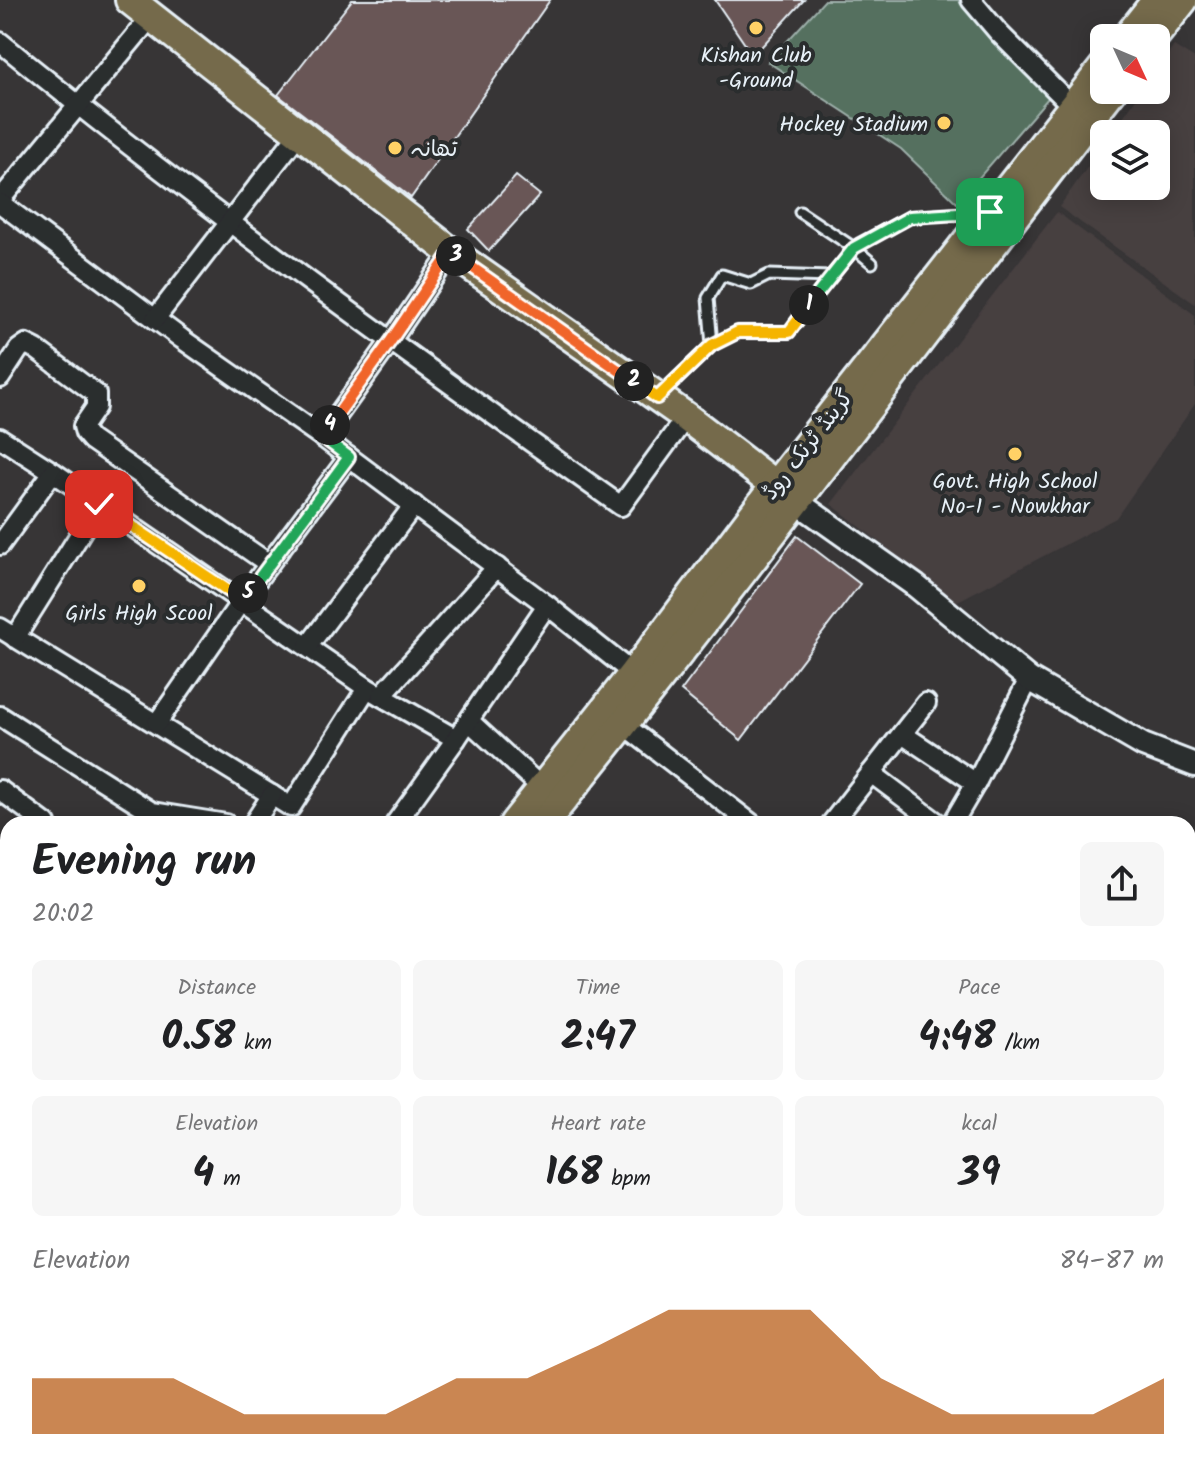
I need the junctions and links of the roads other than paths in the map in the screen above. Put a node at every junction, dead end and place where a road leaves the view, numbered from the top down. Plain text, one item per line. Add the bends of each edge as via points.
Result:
1 (971, 0) edge
2 (1157, 0) edge
3 (1185, 0) edge
4 (141, 6) edge
5 (1195, 6) edge
6 (1138, 24) edge
7 (1165, 24) edge
8 (0, 42) edge
9 (1090, 85) edge
10 (1101, 104) edge
11 (78, 106) junction
12 (1073, 107) junction
13 (299, 133) junction
14 (0, 202) edge
15 (800, 212) dead end
16 (990, 212) junction
17 (230, 221) junction
18 (854, 248) junction
19 (451, 252) junction
20 (872, 263) dead end
21 (830, 277) junction
22 (155, 319) junction
23 (390, 342) junction
24 (712, 345) junction
25 (0, 378) edge
26 (657, 398) junction
27 (686, 417) junction
28 (322, 437) junction
29 (0, 438) edge
30 (349, 457) junction
31 (53, 472) junction
32 (786, 494) junction
33 (99, 504) junction
34 (414, 505) junction
35 (0, 545) edge
36 (269, 564) junction
37 (497, 567) junction
38 (242, 600) junction
39 (547, 605) junction
40 (8, 633) edge
41 (308, 646) junction
42 (1029, 679) junction
43 (643, 682) junction
44 (374, 692) junction
45 (926, 703) dead end
46 (0, 716) edge
47 (469, 721) junction
48 (157, 723) junction
49 (624, 725) junction
50 (902, 734) junction
51 (456, 739) junction
52 (1195, 765) edge
53 (871, 773) junction
54 (976, 783) junction
55 (542, 788) junction
56 (0, 790) edge
57 (272, 795) junction
58 (35, 816) edge
59 (177, 816) edge
60 (258, 816) edge
61 (401, 816) edge
62 (520, 816) edge
63 (550, 816) edge
64 (742, 816) edge
65 (837, 816) edge
66 (928, 816) edge
67 (957, 816) edge

1 - 12 street
2 - 6 main road
3 - 5 lane
3 - 7 main road
4 - 11 street
4 - 13 main road
8 - 11 street
9 - 12 main road, گرینڈ ٹرنک روڈ
10 - 32 main road, گرینڈ ٹرنک روڈ
11 - 14 street
11 - 17 street
12 - 16 main road, گرینڈ ٹرنک روڈ
13 - 17 street
13 - 19 main road
14 - 22 street
15 - 18 lane
16 - 18 lane via 910,217
16 - 32 main road, گرینڈ ٹرنک روڈ
17 - 22 street
17 - 23 street
18 - 20 lane
18 - 21 lane
19 - 23 street
19 - 26 main road
21 - 24 lane via 789,332 738,332
21 - 24 lane via 769,275 751,284 722,275 708,298
22 - 28 street
23 - 27 street via 621,506
23 - 28 street
24 - 26 lane
25 - 36 street via 19,349 26,344 36,349 96,394 96,407 83,426 91,440
26 - 27 main road
27 - 32 main road
28 - 30 street
29 - 31 street
30 - 34 street
30 - 36 street
31 - 33 street
31 - 35 street
32 - 42 street via 916,586
32 - 43 main road, گرینڈ ٹرنک روڈ
33 - 38 street
33 - 40 street
34 - 37 street
34 - 41 street
36 - 38 street
37 - 39 street
37 - 44 street
38 - 41 street
38 - 48 street
39 - 43 street
39 - 47 street
40 - 48 street
41 - 44 street
42 - 52 street via 1143,745
42 - 54 street
43 - 49 main road, گرینڈ ٹرنک روڈ
43 - 55 main road, گرینڈ ٹرنک روڈ
44 - 51 street
44 - 57 street via 291,807
45 - 50 street
46 - 59 street via 152,812
47 - 51 street
47 - 55 street
48 - 57 street
49 - 63 main road, گرینڈ ٹرنک روڈ
49 - 64 street
50 - 53 street
50 - 54 street
51 - 61 street
53 - 65 street
53 - 66 street
54 - 67 street
55 - 62 main road, گرینڈ ٹرنک روڈ
56 - 58 street
57 - 60 street

